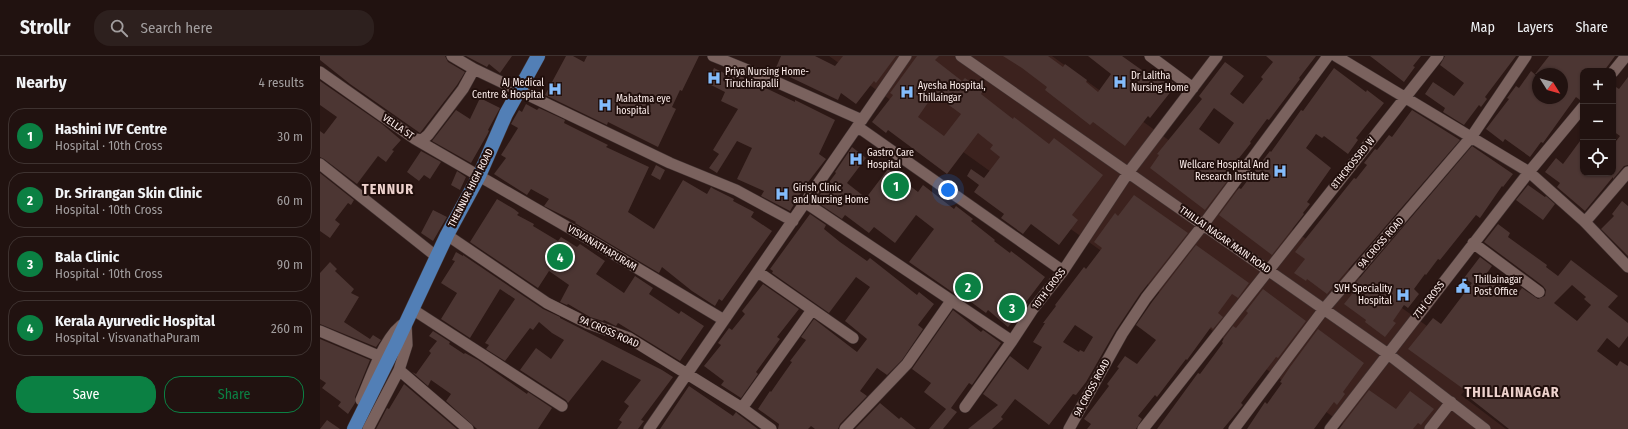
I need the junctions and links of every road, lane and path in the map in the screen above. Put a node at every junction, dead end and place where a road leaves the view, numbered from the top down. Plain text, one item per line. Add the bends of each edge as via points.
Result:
1 (452, 56) edge
2 (538, 56) edge
3 (713, 56) edge
4 (906, 56) edge
5 (961, 56) edge
6 (1150, 56) edge
7 (1217, 56) edge
8 (1328, 56) edge
9 (1336, 56) edge
10 (1438, 56) edge
11 (1526, 56) edge
12 (1626, 56) edge
13 (1616, 68) edge
14 (474, 69) junction
15 (320, 72) edge
16 (1193, 88) junction
17 (519, 91) junction
18 (1406, 97) junction
19 (1580, 111) edge
20 (860, 124) junction
21 (1472, 136) junction
22 (415, 139) junction
23 (320, 164) edge
24 (1529, 172) junction
25 (1628, 172) edge
26 (1128, 173) junction
27 (479, 176) junction
28 (806, 203) junction
29 (793, 221) junction
30 (1585, 222) junction
31 (1204, 225) junction
32 (447, 235) junction
33 (1473, 243) junction
34 (437, 257) junction
35 (1628, 267) edge
36 (1268, 270) junction
37 (1063, 271) junction
38 (758, 272) junction
39 (1540, 292) dead end
40 (951, 301) junction
41 (412, 309) junction
42 (1324, 309) junction
43 (812, 310) junction
44 (724, 320) junction
45 (406, 322) junction
46 (320, 331) edge
47 (853, 338) dead end
48 (1012, 341) junction
49 (1388, 354) junction
50 (380, 357) junction
51 (399, 370) junction
52 (687, 374) junction
53 (1451, 402) junction
54 (562, 406) dead end
55 (965, 407) dead end
56 (742, 408) junction
57 (347, 429) edge
58 (354, 429) edge
59 (368, 429) edge
60 (468, 429) edge
61 (649, 429) edge
62 (771, 429) edge
63 (845, 429) edge
64 (1069, 429) edge
65 (1143, 429) edge
66 (1234, 429) edge
67 (1330, 429) edge
68 (1430, 429) edge
69 (1485, 429) edge

1 - 14 street
2 - 17 main road, THENNUR HIGH ROAD
3 - 20 street via 765,77
4 - 20 street
5 - 26 street, THILLAI NAGAR MAIN ROAD
6 - 16 street
7 - 16 street, 10TH CROSS
8 - 31 street, 9A CROSS ROAD
9 - 18 street
10 - 18 street, 8THCROSSRD W
11 - 21 street, 9A CROSS ROAD
12 - 13 street
14 - 17 street
14 - 22 street, VELLA ST via 463,89 428,135 422,140
15 - 22 street, VELLA ST
16 - 26 street, 10TH CROSS
17 - 27 main road, THENNUR HIGH ROAD
17 - 29 street via 670,164 736,190
18 - 21 street
18 - 36 street, 8THCROSSRD W
19 - 24 street, 7TH CROSS
20 - 28 street
20 - 37 street
21 - 24 street
21 - 42 street, 9A CROSS ROAD
22 - 27 street, VISVANATHAPURAM
23 - 34 street
24 - 30 street
24 - 33 street, 7TH CROSS
25 - 30 street
26 - 31 street, THILLAI NAGAR MAIN ROAD
26 - 37 street, 10TH CROSS
27 - 32 main road, THENNUR HIGH ROAD
27 - 44 street, VISVANATHAPURAM
28 - 29 street
28 - 40 street
29 - 38 street
30 - 35 street
31 - 36 street, THILLAI NAGAR MAIN ROAD
31 - 64 street, 9A CROSS ROAD via 1146,298 1122,334
32 - 34 main road, THENNUR HIGH ROAD
32 - 52 street, 9A CROSS ROAD via 547,303 587,323 629,338
33 - 39 street
33 - 49 street, 7TH CROSS
34 - 41 main road, THENNUR HIGH ROAD
36 - 42 street, THILLAI NAGAR MAIN ROAD
36 - 65 street, 8THCROSSRD W
37 - 48 street, 10TH CROSS
38 - 43 street
38 - 44 street
40 - 48 street
40 - 63 street via 907,364
41 - 45 main road, THENNUR HIGH ROAD
41 - 54 street
42 - 49 street, THILLAI NAGAR MAIN ROAD
42 - 66 street, 9A CROSS ROAD
43 - 47 street
43 - 56 street
44 - 52 street
45 - 50 street via 394,332
45 - 51 street via 407,345
45 - 58 main road, THENNUR HIGH ROAD
46 - 50 street
48 - 55 street, 10TH CROSS
49 - 53 street, THILLAI NAGAR MAIN ROAD
49 - 67 street, 7TH CROSS
50 - 57 street
51 - 59 street
51 - 60 street
52 - 56 street, 9A CROSS ROAD
52 - 61 street
53 - 68 street
53 - 69 street, THILLAI NAGAR MAIN ROAD
56 - 62 street, 9A CROSS ROAD

